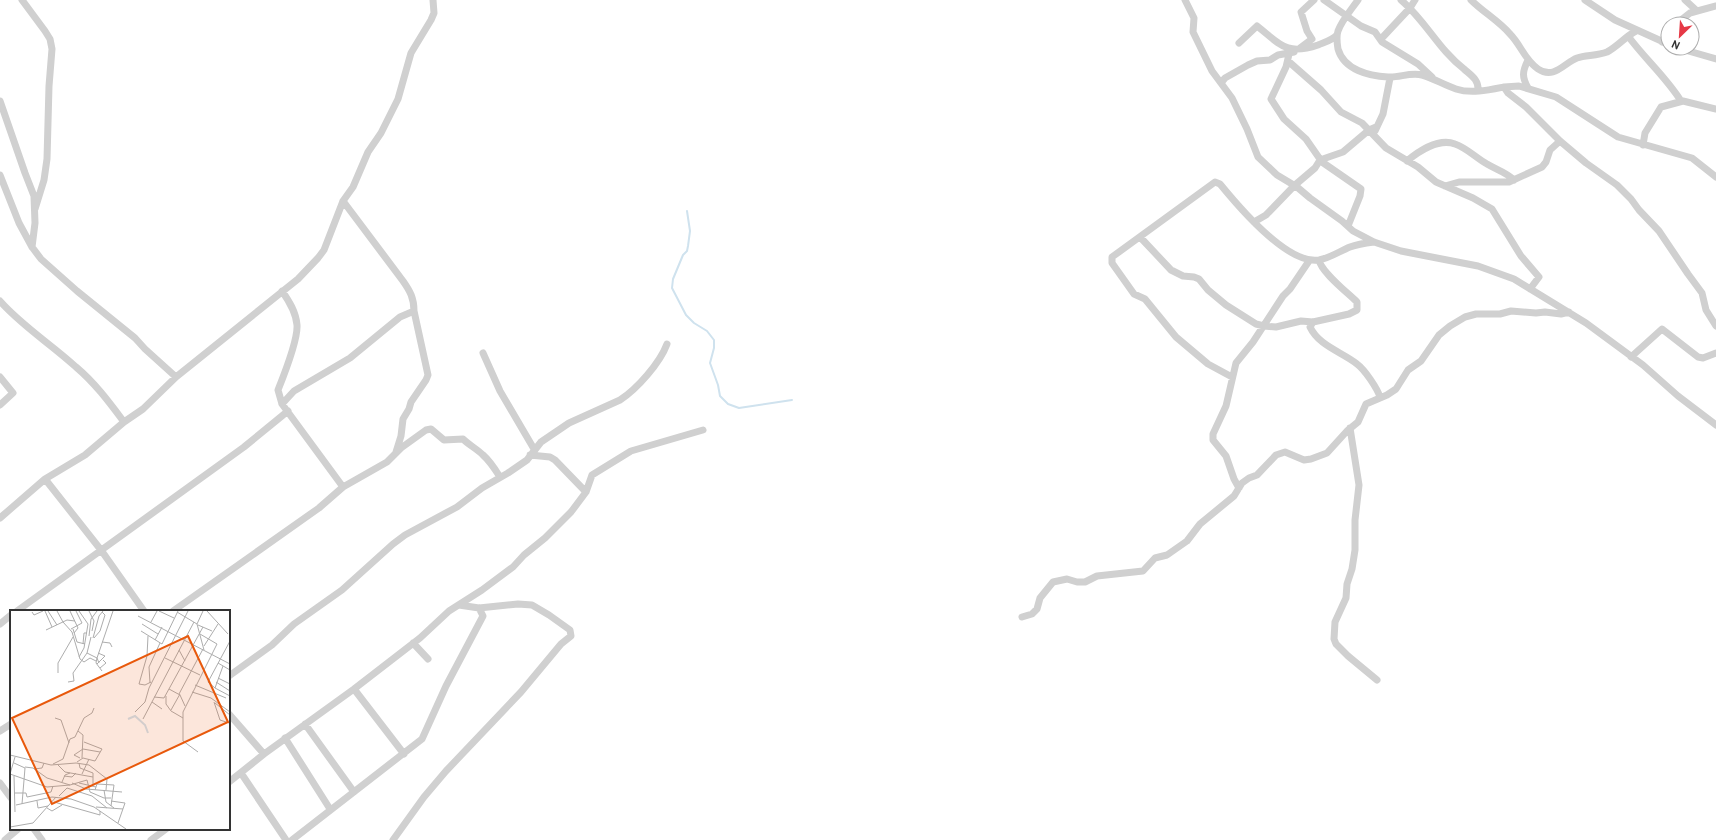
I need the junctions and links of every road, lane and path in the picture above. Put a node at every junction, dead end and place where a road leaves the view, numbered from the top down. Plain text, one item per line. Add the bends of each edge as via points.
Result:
1 (22, 0) edge
2 (433, 0) edge
3 (1185, 0) edge
4 (1314, 0) edge
5 (1324, 0) edge
6 (1358, 0) edge
7 (1401, 0) edge
8 (1415, 0) edge
9 (1471, 0) edge
10 (1585, 0) edge
11 (1685, 0) edge
12 (1716, 6) edge
13 (1410, 8) junction
14 (1696, 10) junction
15 (1347, 16) junction
16 (1686, 16) edge
17 (1636, 31) junction
18 (1628, 36) junction
19 (1381, 39) junction
20 (1660, 41) edge
21 (1334, 42) junction
22 (1239, 43) dead end
23 (1289, 51) junction
24 (1700, 54) edge
25 (1716, 59) edge
26 (1528, 60) junction
27 (1288, 61) junction
28 (1390, 78) junction
29 (1434, 79) junction
30 (1221, 83) junction
31 (1504, 87) junction
32 (1528, 88) junction
33 (1478, 91) junction
34 (0, 101) edge
35 (1681, 101) junction
36 (1716, 109) edge
37 (1372, 129) junction
38 (1560, 141) junction
39 (1642, 145) junction
40 (1320, 160) junction
41 (1407, 161) junction
42 (0, 175) edge
43 (1716, 178) edge
44 (1514, 180) junction
45 (1295, 185) junction
46 (1445, 186) junction
47 (343, 201) junction
48 (35, 209) junction
49 (1254, 222) junction
50 (1348, 226) junction
51 (1140, 238) junction
52 (1374, 242) junction
53 (32, 247) junction
54 (1319, 260) junction
55 (1309, 261) junction
56 (1530, 288) junction
57 (282, 291) junction
58 (0, 301) edge
59 (414, 311) junction
60 (1569, 312) junction
61 (1313, 322) junction
62 (1264, 326) junction
63 (1716, 326) edge
64 (666, 344) dead end
65 (483, 353) dead end
66 (1716, 353) edge
67 (1631, 357) junction
68 (0, 377) edge
69 (176, 377) junction
70 (1232, 377) junction
71 (1380, 397) junction
72 (282, 404) junction
73 (0, 405) edge
74 (288, 411) junction
75 (124, 422) junction
76 (1716, 425) edge
77 (1350, 428) junction
78 (703, 430) dead end
79 (532, 452) junction
80 (395, 454) junction
81 (500, 477) junction
82 (45, 479) junction
83 (343, 487) junction
84 (1240, 488) junction
85 (586, 492) junction
86 (0, 518) edge
87 (101, 550) junction
88 (459, 605) junction
89 (479, 608) junction
90 (18, 610) edge
91 (143, 610) edge
92 (174, 610) edge
93 (10, 616) edge
94 (1022, 618) dead end
95 (0, 624) edge
96 (414, 643) junction
97 (428, 659) dead end
98 (230, 675) edge
99 (1377, 680) dead end
100 (354, 689) junction
101 (230, 715) edge
102 (305, 724) junction
103 (10, 725) edge
104 (0, 731) edge
105 (285, 738) junction
106 (264, 754) junction
107 (404, 754) junction
108 (241, 773) junction
109 (230, 781) edge
110 (0, 783) edge
111 (354, 792) junction
112 (10, 797) edge
113 (330, 809) junction
114 (17, 830) edge
115 (35, 830) edge
116 (165, 830) edge
117 (5, 840) edge
118 (42, 840) edge
119 (151, 840) edge
120 (286, 840) edge
121 (292, 840) edge
122 (393, 840) edge

1 - 48 street via 48,35 52,49 47,159
2 - 47 street via 434,13 411,53 398,100 368,152 353,187
3 - 30 street via 1194,18 1194,35
4 - 23 street via 1301,12 1312,39 1300,48
5 - 15 street
6 - 15 street
7 - 13 street
8 - 13 street
9 - 26 street via 1515,38
10 - 17 street
11 - 14 street
12 - 14 street
13 - 19 street
13 - 33 street via 1439,46 1476,80
14 - 16 street
15 - 19 street via 1375,32
15 - 21 street
17 - 18 street
17 - 20 street
18 - 26 street via 1608,51 1577,58 1557,71 1541,71
18 - 35 street via 1671,84
19 - 29 street via 1418,64
21 - 23 street
21 - 28 street via 1341,57 1349,66 1369,75
22 - 23 street via 1257,26
23 - 27 street
23 - 30 street via 1270,60 1248,65
24 - 25 street
26 - 32 street via 1523,79
27 - 37 street via 1341,112
27 - 40 street via 1271,99 1284,119 1306,139
28 - 29 street via 1412,74
28 - 37 street via 1383,114
29 - 33 street via 1457,89
30 - 45 street via 1232,98 1258,157 1277,175
31 - 32 street
31 - 33 street
31 - 38 street
32 - 39 street via 1556,97 1618,137
34 - 48 street via 34,196
35 - 36 street
35 - 39 street via 1658,110
37 - 40 street via 1343,152
37 - 41 street via 1375,137 1386,148
38 - 44 street via 1550,150 1542,167
38 - 63 street via 1623,190 1659,231 1702,293 1706,310
39 - 43 street via 1692,158
40 - 45 street via 1315,168
40 - 50 street via 1361,189
41 - 44 street via 1425,148 1454,144 1508,174
41 - 46 street
42 - 53 street via 19,223
44 - 46 street via 1504,183 1459,182
45 - 49 street via 1266,215
45 - 50 street
46 - 56 street via 1492,209 1521,256 1539,277
47 - 57 street via 324,250 298,279
47 - 59 street via 411,292
48 - 53 street
49 - 51 street via 1220,184 1215,182
49 - 55 street via 1286,250
50 - 52 street
51 - 62 street via 1171,270 1183,276 1199,279 1226,305 1247,320
51 - 70 street via 1112,257 1112,263 1134,294 1144,299 1176,337 1204,360
52 - 54 street via 1351,247
52 - 56 street via 1401,251 1493,270
53 - 69 street via 52,270 135,338
54 - 55 street
54 - 61 street via 1322,267 1358,304 1357,310 1353,313
55 - 62 street
56 - 60 street
57 - 69 street
57 - 72 street via 292,305 297,324 278,390
58 - 75 street via 24,325 93,383
59 - 72 street via 400,317 350,358 294,391
59 - 80 street via 428,375 403,419
60 - 67 street
60 - 71 street via 1536,314 1513,311 1464,317 1439,335 1421,361 1410,367 1397,387
61 - 62 street
61 - 71 street via 1310,327 1314,333 1332,349 1359,365 1377,387
62 - 70 street via 1236,363
64 - 79 street via 664,352 646,376 627,395 569,422
65 - 79 street
66 - 67 street via 1703,358 1698,357 1662,329
67 - 76 street
68 - 73 street via 13,392
69 - 75 street
70 - 84 street via 1226,406 1212,437 1226,456
71 - 77 street via 1366,404 1361,417
72 - 74 street
74 - 83 street
74 - 87 street via 244,447
75 - 82 street via 85,456
77 - 84 street via 1328,453 1311,459 1300,459 1288,453 1280,453 1262,471 1246,480
77 - 99 street via 1360,485 1355,520 1356,550 1346,598 1335,622 1334,639 1348,656
78 - 85 street via 631,450 592,475
79 - 81 street via 527,460
79 - 85 street via 555,460
80 - 81 street via 426,430 432,429 444,440 463,439 482,454
80 - 83 street via 387,462
81 - 98 street via 457,507 393,544 342,590 294,624 272,645
82 - 86 street
82 - 87 street
83 - 92 street via 319,508
84 - 94 street via 1200,524 1187,541 1167,555 1155,558 1143,571 1097,576 1085,582 1067,579 1053,582 1040,598 1032,614
85 - 88 street via 541,543 508,571
87 - 90 street
87 - 91 street
88 - 89 street
88 - 96 street via 442,616
89 - 107 street via 483,616 446,686 425,734
89 - 122 street via 532,605 570,630 571,636 446,771
93 - 95 street
96 - 97 street
96 - 100 street
100 - 102 street
100 - 107 street
101 - 106 street
102 - 105 street
102 - 111 street
103 - 104 street
105 - 106 street
105 - 113 street
106 - 108 street
107 - 111 street
108 - 109 street
108 - 120 street
110 - 112 street
111 - 113 street
113 - 121 street
114 - 117 street
115 - 118 street
116 - 119 street

